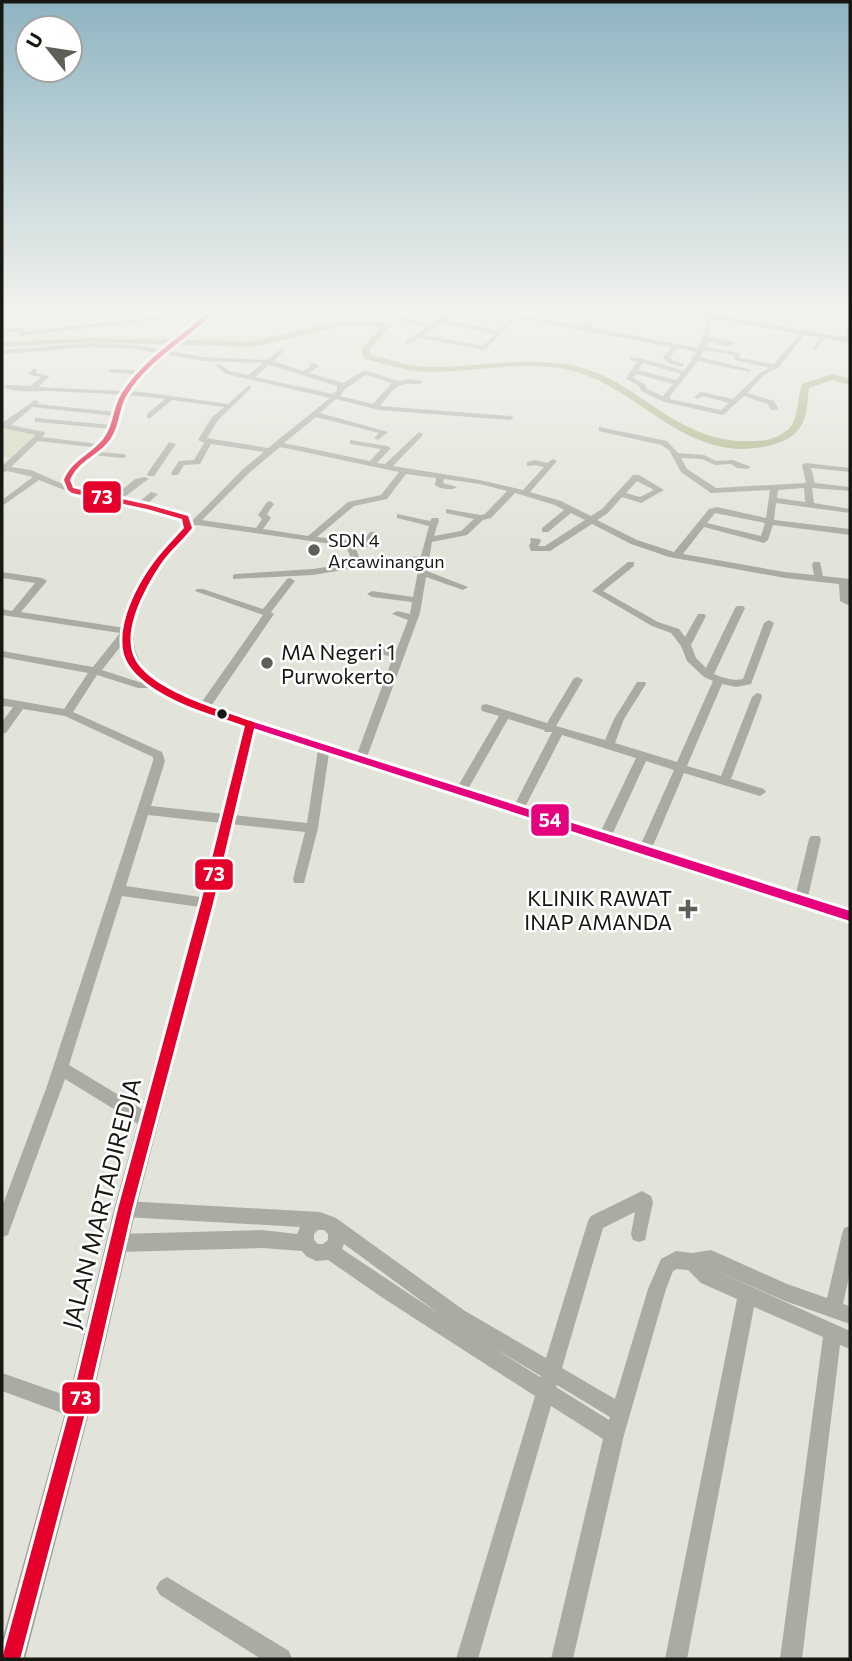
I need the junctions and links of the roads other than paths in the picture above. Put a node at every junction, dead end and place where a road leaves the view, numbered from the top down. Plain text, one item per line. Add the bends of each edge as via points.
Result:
1 (40, 390) edge
2 (48, 390) junction
3 (128, 390) edge
4 (246, 390) edge
5 (299, 390) edge
6 (340, 390) edge
7 (389, 390) edge
8 (643, 390) edge
9 (673, 390) edge
10 (748, 390) edge
11 (68, 391) joint
12 (125, 393) junction
13 (744, 394) junction
14 (173, 397) junction
15 (698, 397) dead end
16 (334, 398) junction
17 (665, 399) junction
18 (735, 402) junction
19 (30, 405) junction
20 (230, 406) junction
21 (375, 407) junction
22 (775, 408) dead end
23 (67, 411) junction
24 (316, 412) junction
25 (115, 414) junction
26 (150, 416) dead end
27 (510, 418) dead end
28 (38, 421) dead end
29 (372, 421) dead end
30 (56, 422) junction
31 (3, 425) edge
32 (112, 427) junction
33 (364, 428) junction
34 (602, 429) dead end
35 (419, 434) dead end
36 (38, 437) junction
37 (377, 438) dead end
38 (208, 442) junction
39 (353, 442) junction
40 (172, 443) dead end
41 (278, 444) junction
42 (95, 450) junction
43 (270, 451) junction
44 (676, 455) junction
45 (2, 456) edge
46 (123, 456) dead end
47 (339, 456) junction
48 (15, 457) junction
49 (373, 462) junction
50 (530, 464) dead end
51 (388, 466) junction
52 (747, 467) dead end
53 (2, 469) edge
54 (831, 470) dead end
55 (850, 470) edge
56 (404, 471) junction
57 (150, 474) junction
58 (39, 476) junction
59 (68, 476) junction
60 (440, 476) junction
61 (49, 480) junction
62 (831, 485) junction
63 (809, 486) junction
64 (453, 487) dead end
65 (70, 489) junction
66 (850, 489) edge
67 (513, 490) junction
68 (773, 492) junction
69 (525, 493) junction
70 (154, 494) dead end
71 (620, 494) dead end
72 (115, 500) junction
73 (2, 504) edge
74 (270, 504) dead end
75 (141, 505) junction
76 (810, 505) junction
77 (570, 509) junction
78 (449, 511) dead end
79 (850, 511) edge
80 (400, 516) dead end
81 (480, 519) junction
82 (594, 520) junction
83 (769, 522) junction
84 (192, 523) junction
85 (702, 524) junction
86 (545, 530) dead end
87 (258, 531) junction
88 (850, 532) edge
89 (373, 534) dead end
90 (310, 539) junction
91 (428, 540) junction
92 (534, 540) dead end
93 (349, 544) junction
94 (677, 555) junction
95 (424, 558) junction
96 (631, 564) dead end
97 (817, 564) dead end
98 (358, 565) junction
99 (424, 573) junction
100 (2, 575) edge
101 (236, 577) dead end
102 (818, 580) junction
103 (290, 581) dead end
104 (847, 582) edge
105 (463, 587) dead end
106 (620, 590) dead end
107 (200, 591) dead end
108 (372, 594) dead end
109 (608, 597) junction
110 (417, 600) junction
111 (850, 603) edge
112 (740, 608) dead end
113 (2, 612) edge
114 (266, 612) junction
115 (13, 614) junction
116 (397, 614) dead end
117 (701, 616) dead end
118 (413, 618) junction
119 (769, 623) dead end
120 (124, 633) junction
121 (686, 645) junction
122 (375, 650) dead end
123 (2, 654) edge
124 (398, 655) junction
125 (95, 671) junction
126 (708, 675) junction
127 (578, 680) dead end
128 (719, 680) junction
129 (641, 684) dead end
130 (157, 686) junction
131 (757, 697) dead end
132 (2, 702) edge
133 (20, 705) junction
134 (205, 706) junction
135 (486, 708) dead end
136 (66, 713) junction
137 (505, 714) junction
138 (250, 724) junction
139 (2, 730) edge
140 (554, 730) junction
141 (608, 744) junction
142 (324, 748) junction
143 (643, 755) junction
144 (360, 760) junction
145 (681, 766) junction
146 (725, 780) junction
147 (460, 792) junction
148 (760, 792) dead end
149 (144, 810) junction
150 (518, 810) junction
151 (226, 819) junction
152 (312, 828) junction
153 (604, 838) junction
154 (815, 839) dead end
155 (644, 852) junction
156 (299, 879) dead end
157 (119, 890) junction
158 (801, 900) junction
159 (207, 903) junction
160 (850, 916) edge
161 (60, 1068) junction
162 (149, 1122) junction
163 (125, 1209) junction
164 (265, 1218) junction
165 (327, 1224) junction
166 (2, 1229) edge
167 (639, 1234) dead end
168 (850, 1234) edge
169 (262, 1240) junction
170 (118, 1243) junction
171 (306, 1243) junction
172 (329, 1250) junction
173 (692, 1262) junction
174 (785, 1292) junction
175 (747, 1295) junction
176 (781, 1312) junction
177 (842, 1313) edge
178 (455, 1324) junction
179 (841, 1337) edge
180 (547, 1381) junction
181 (2, 1382) edge
182 (78, 1409) junction
183 (621, 1413) junction
184 (614, 1435) junction
185 (167, 1588) dead end
186 (11, 1659) edge
187 (281, 1659) edge
188 (467, 1659) edge
189 (562, 1659) edge
190 (676, 1659) edge
191 (791, 1659) edge

1 - 2 street
2 - 11 street
2 - 19 street
3 - 12 main road
4 - 20 street
5 - 16 street
6 - 16 street
7 - 21 street
8 - 17 street
9 - 17 street
10 - 13 street
11 - 12 street
12 - 14 street
12 - 25 main road
13 - 18 street
13 - 22 street
14 - 20 street
14 - 26 street
15 - 18 street
16 - 21 street
16 - 24 street
17 - 18 street via 718,414
19 - 23 street
19 - 31 street
20 - 38 street via 202,440
21 - 27 street
23 - 25 street
23 - 30 street
24 - 33 street
24 - 41 street
25 - 32 main road
28 - 30 street
29 - 33 street
30 - 32 street
30 - 36 street
31 - 36 street
32 - 42 main road
33 - 37 street via 384,432
33 - 39 street
34 - 44 street via 660,442
35 - 51 street
36 - 42 street
36 - 48 street
38 - 43 street
38 - 57 street via 197,463 182,463 174,474
39 - 47 street
39 - 49 street via 387,447
40 - 57 street
41 - 43 street
41 - 47 street
42 - 46 street
42 - 59 main road
43 - 84 street
44 - 52 street
44 - 68 street via 684,470 714,491
45 - 48 street
47 - 49 street
48 - 53 street
49 - 51 street
50 - 69 street via 551,463
51 - 56 street
53 - 58 street
54 - 62 street
55 - 63 street via 806,465
56 - 60 street
56 - 90 street via 384,497 354,502
57 - 72 street
58 - 61 street
58 - 73 street
59 - 61 street
59 - 65 main road
60 - 64 street via 439,485
60 - 67 street
61 - 65 street
62 - 63 street
62 - 66 street
63 - 68 street
63 - 76 street
65 - 72 main road
67 - 69 street
67 - 81 street
68 - 76 street
68 - 83 street
69 - 77 street
70 - 75 street
71 - 82 street
72 - 75 main road
74 - 87 street
75 - 84 main road via 180,515
76 - 79 street
77 - 82 street
77 - 86 street
78 - 81 street
80 - 91 street via 433,522
81 - 91 street via 464,534
82 - 92 street via 544,550 533,547
82 - 94 street via 634,542
83 - 85 street via 717,510
83 - 85 street via 762,541
83 - 88 street
84 - 87 street
84 - 120 main road via 153,570
85 - 94 street
87 - 90 street
89 - 93 street via 365,545
90 - 93 street
91 - 95 street
93 - 98 street
94 - 102 street
95 - 98 street
95 - 99 street
96 - 109 street via 597,590
97 - 102 street
98 - 101 street
99 - 105 street
99 - 110 street
100 - 115 street via 42,581
102 - 104 street
103 - 114 street
104 - 111 street via 845,601
106 - 109 street
107 - 114 street
108 - 110 street
109 - 121 street via 676,631
110 - 118 street
112 - 126 street
113 - 115 street
114 - 134 street via 268,616
115 - 120 street
116 - 118 street
117 - 121 street
118 - 124 street
119 - 128 street via 747,682
120 - 125 street
120 - 130 main road via 130,660
121 - 126 street via 691,659
122 - 124 street
123 - 125 street
124 - 144 street
125 - 130 street
125 - 136 street
126 - 128 street
127 - 140 street
128 - 145 street
129 - 141 street
130 - 134 main road
131 - 146 street
132 - 133 street
133 - 136 street
133 - 139 street
134 - 138 main road
135 - 137 street
136 - 149 street via 158,755
137 - 140 street
137 - 147 street
138 - 142 street
138 - 151 main road, JALAN MARTADIREDJA
140 - 141 street
140 - 150 street
141 - 143 street
142 - 144 street
142 - 152 street
143 - 145 street
143 - 153 street
144 - 147 street
145 - 146 street
145 - 155 street
146 - 148 street
147 - 150 street
149 - 151 street
149 - 157 street
150 - 153 street
151 - 152 street
151 - 159 main road, JALAN MARTADIREDJA
152 - 156 street
153 - 155 street
154 - 158 street
155 - 158 street
157 - 159 street
157 - 161 street
158 - 160 street
159 - 162 main road, JALAN MARTADIREDJA
161 - 162 street
161 - 166 street
162 - 163 main road, JALAN MARTADIREDJA
163 - 164 street
163 - 170 main road, JALAN MARTADIREDJA
164 - 165 street
164 - 169 street
165 - 171 street via 310,1227
165 - 172 street via 336,1239
165 - 178 street
167 - 180 street via 642,1199 597,1222
168 - 177 street
169 - 170 street
169 - 171 street
170 - 182 main road, JALAN MARTADIREDJA
171 - 172 street via 317,1253
172 - 178 street
173 - 174 street via 711,1259
173 - 175 street via 707,1277
173 - 183 street via 676,1261 662,1272
174 - 176 street
174 - 177 street
175 - 176 street
175 - 190 street
176 - 179 street
178 - 180 street
179 - 191 street
180 - 183 street
180 - 184 street
180 - 188 street
181 - 182 street
182 - 186 main road, JALAN MARTADIREDJA
183 - 184 street
184 - 189 street
185 - 187 street

